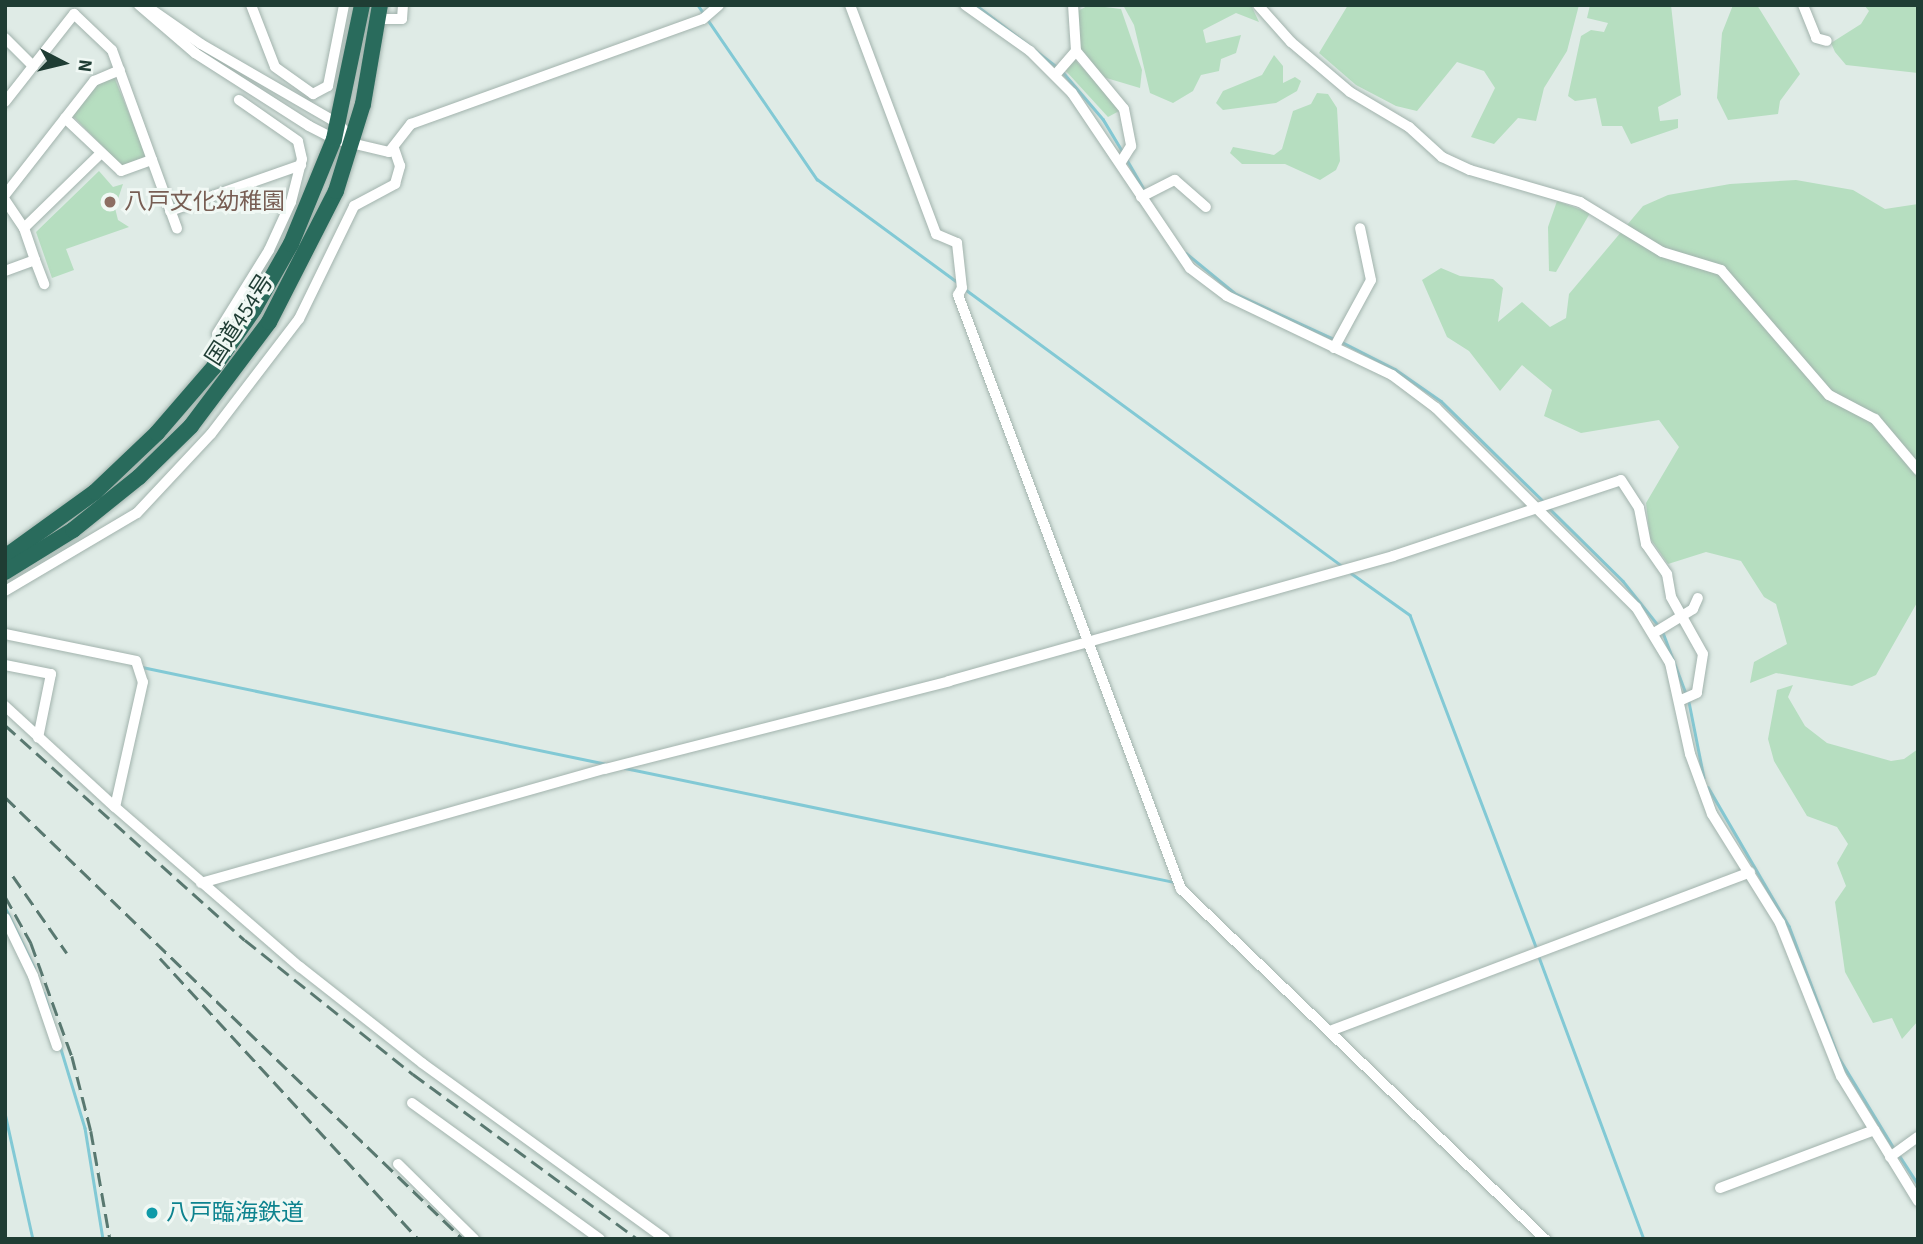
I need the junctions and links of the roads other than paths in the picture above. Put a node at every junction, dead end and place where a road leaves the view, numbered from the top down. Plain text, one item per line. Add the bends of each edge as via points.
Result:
1 (139, 5) edge
2 (145, 5) edge
3 (251, 5) edge
4 (344, 5) edge
5 (362, 5) edge
6 (403, 5) edge
7 (719, 5) edge
8 (849, 5) edge
9 (965, 5) edge
10 (1073, 5) edge
11 (1258, 5) edge
12 (1803, 5) edge
13 (379, 12) edge
14 (5, 38) edge
15 (1827, 41) dead end
16 (1076, 51) junction
17 (33, 66) junction
18 (120, 70) junction
19 (1056, 74) junction
20 (239, 100) dead end
21 (5, 102) edge
22 (65, 118) junction
23 (336, 131) junction
24 (353, 141) junction
25 (394, 149) junction
26 (101, 153) junction
27 (152, 160) junction
28 (1121, 162) junction
29 (301, 165) junction
30 (5, 194) edge
31 (1141, 197) junction
32 (5, 200) edge
33 (1206, 207) dead end
34 (170, 211) junction
35 (24, 228) junction
36 (1360, 228) dead end
37 (177, 229) dead end
38 (35, 260) junction
39 (5, 271) edge
40 (44, 284) dead end
41 (217, 334) dead end
42 (1334, 348) junction
43 (1918, 470) edge
44 (1540, 509) junction
45 (5, 557) edge
46 (5, 572) edge
47 (5, 591) edge
48 (1698, 597) dead end
49 (1682, 616) junction
50 (1654, 633) junction
51 (5, 634) edge
52 (1087, 642) junction
53 (5, 665) edge
54 (1681, 700) junction
55 (5, 706) edge
56 (38, 738) junction
57 (115, 807) junction
58 (1750, 872) junction
59 (201, 883) junction
60 (5, 918) edge
61 (9, 932) edge
62 (1330, 1031) junction
63 (57, 1046) dead end
64 (412, 1103) dead end
65 (1874, 1130) junction
66 (1918, 1137) edge
67 (1890, 1157) junction
68 (398, 1164) dead end
69 (1720, 1188) dead end
70 (1918, 1201) edge
71 (474, 1239) edge
72 (600, 1239) edge
73 (665, 1239) edge
74 (1545, 1239) edge

1 - 23 street via 195,53
2 - 23 street
3 - 4 street via 275,67 313,94 328,86
5 - 23 highway, 国道454号
6 - 13 street via 402,19
7 - 25 street via 703,19 411,124
8 - 52 street via 936,234 957,243 962,288 958,295
9 - 19 street
10 - 16 street
11 - 43 street via 1291,42 1350,92 1409,127 1442,157 1470,170 1580,202 1662,252 1721,270 1829,395 1875,419
12 - 15 street via 1816,38
13 - 24 highway, 国道454号
14 - 17 street
16 - 19 street
16 - 28 street via 1124,109 1131,146
17 - 18 street via 74,14 112,50
17 - 21 street
18 - 22 street via 94,81
18 - 27 street
19 - 28 street
20 - 29 street via 298,141
22 - 26 street
22 - 30 street
23 - 24 street
23 - 45 highway, 国道454号 via 291,244 254,309 207,375 123,468
24 - 25 street via 382,151
24 - 46 highway, 国道454号 via 302,264 269,322 200,415 139,477 73,530
25 - 47 street via 400,166 395,184 354,206 299,319 204,443 137,513
26 - 27 street via 121,171
26 - 35 street
27 - 34 street
28 - 31 street
29 - 34 street
29 - 41 street via 269,250
31 - 33 street via 1175,180
31 - 42 street via 1175,250 1209,284
32 - 35 street
34 - 37 street
35 - 38 street
36 - 42 street via 1371,280
38 - 39 street
38 - 40 street
42 - 44 street via 1392,375 1436,408
44 - 49 street via 1621,480 1639,508 1646,544 1667,574 1669,594
44 - 50 street via 1620,589
44 - 52 street via 1393,556
48 - 49 street via 1696,606
49 - 50 street
49 - 54 street via 1703,654 1704,665 1698,692
50 - 54 street
51 - 57 street via 125,657 141,670 143,682
52 - 59 street via 605,769
52 - 62 street via 1180,888
53 - 56 street via 51,674
54 - 58 street via 1701,790
55 - 56 street
56 - 57 street
57 - 59 street
58 - 62 street
58 - 65 street via 1788,942 1832,1059
59 - 73 street via 422,1063
60 - 61 street
61 - 63 street
62 - 74 street
64 - 72 street
65 - 67 street
65 - 69 street
66 - 67 street
67 - 70 street
68 - 71 street

